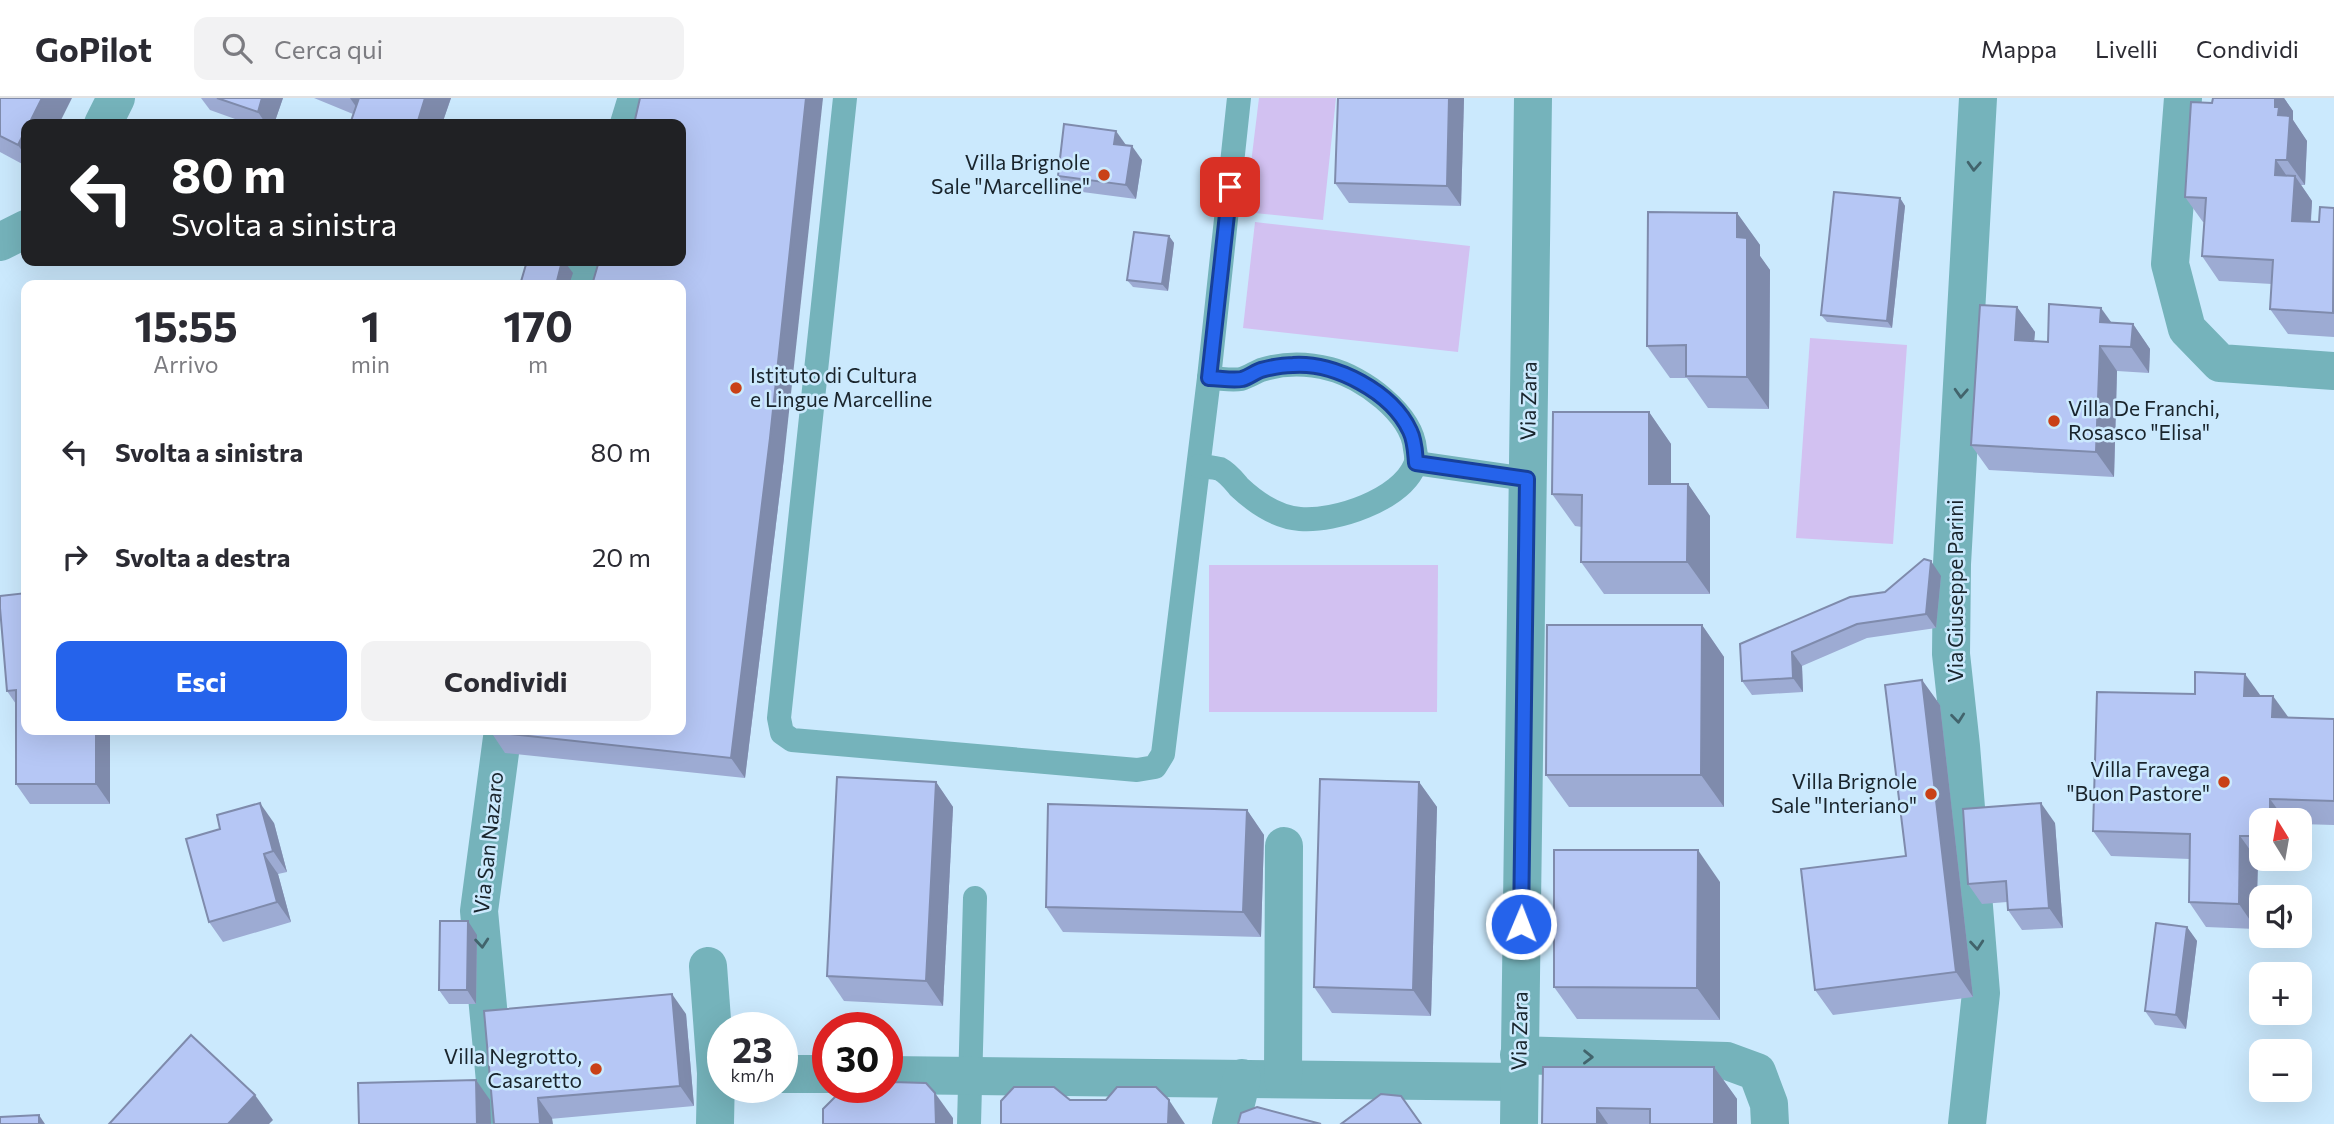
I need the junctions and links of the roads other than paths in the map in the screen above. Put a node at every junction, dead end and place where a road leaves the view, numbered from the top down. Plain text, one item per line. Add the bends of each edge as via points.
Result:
1 (116, 98) edge
2 (637, 98) edge
3 (845, 98) edge
4 (1239, 98) edge
5 (1533, 98) edge
6 (1978, 98) edge
7 (2183, 98) edge
8 (106, 119) edge
9 (631, 119) edge
10 (21, 232) edge
11 (0, 242) edge
12 (2334, 371) edge
13 (1209, 378) junction
14 (1416, 463) junction
15 (1199, 466) junction
16 (1527, 479) junction
17 (502, 735) edge
18 (1284, 846) dead end
19 (975, 898) dead end
20 (708, 967) dead end
21 (713, 1012) edge
22 (1519, 1069) junction
23 (903, 1075) edge
24 (970, 1076) junction
25 (1242, 1079) junction
26 (1283, 1079) junction
27 (717, 1103) edge
28 (499, 1124) edge
29 (715, 1124) edge
30 (969, 1124) edge
31 (1231, 1124) edge
32 (1518, 1124) edge
33 (1770, 1124) edge
34 (1967, 1124) edge

1 - 8 street
2 - 9 street
3 - 15 lane via 779,718 782,733 792,740 1137,770 1155,767 1164,754
4 - 13 lane
5 - 16 street, Via Zara
6 -> 34 street, Via Giuseppe Parini via 1951,654 1981,993
7 - 12 street via 2170,264 2187,329 2220,363
10 - 11 street
13 - 14 lane via 1244,379 1295,365 1345,374 1370,388 1399,415 1415,444
13 - 15 lane
14 - 15 lane via 1397,488 1370,504 1299,519 1268,510 1220,469
14 - 16 lane
16 - 22 street, Via Zara
17 -> 28 street, Via San Nazaro via 479,911
18 - 26 street
19 - 24 lane
20 - 21 street
22 - 26 street, Via Zara
22 - 32 street, Via Zara
22 -> 33 street via 1727,1061 1757,1072 1769,1104
23 - 24 street, Via Zara
24 - 25 street, Via Zara
24 - 30 lane
25 - 26 street, Via Zara
25 - 31 street
27 - 29 street

